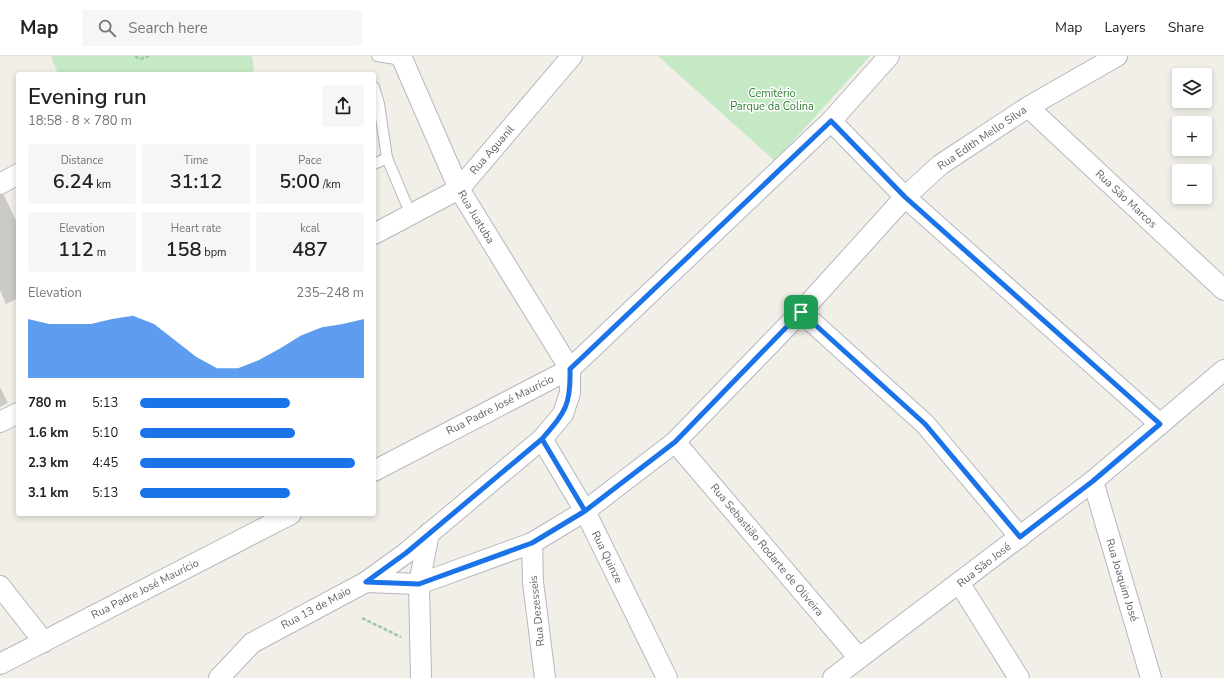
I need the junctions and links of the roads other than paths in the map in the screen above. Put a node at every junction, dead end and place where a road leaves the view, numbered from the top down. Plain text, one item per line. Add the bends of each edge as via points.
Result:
1 (377, 56) edge
2 (572, 56) edge
3 (889, 56) edge
4 (1117, 56) edge
5 (402, 58) edge
6 (376, 94) edge
7 (1028, 107) junction
8 (831, 121) junction
9 (387, 158) junction
10 (376, 163) edge
11 (0, 169) edge
12 (16, 173) edge
13 (16, 175) edge
14 (0, 184) edge
15 (458, 189) junction
16 (905, 197) junction
17 (411, 215) junction
18 (376, 233) edge
19 (1224, 290) edge
20 (801, 312) junction
21 (570, 369) junction
22 (1223, 374) edge
23 (16, 414) edge
24 (0, 422) edge
25 (1160, 424) junction
26 (542, 439) junction
27 (675, 442) junction
28 (376, 470) edge
29 (1093, 481) junction
30 (585, 511) junction
31 (286, 516) edge
32 (429, 532) junction
33 (1020, 537) junction
34 (532, 543) junction
35 (366, 582) junction
36 (419, 584) junction
37 (960, 584) junction
38 (0, 586) edge
39 (44, 642) junction
40 (859, 658) junction
41 (0, 664) edge
42 (841, 675) edge
43 (219, 678) edge
44 (421, 678) edge
45 (545, 678) edge
46 (667, 678) edge
47 (1019, 678) edge
48 (1151, 678) edge

1 - 5 lane
2 - 15 street, Rua Aguanil
3 - 8 street, Rua Padre José Maurício
4 - 7 street, Rua Edith Mello Silva
5 - 15 street, Rua Juatuba
6 - 9 lane
7 - 16 street, Rua Edith Mello Silva via 940,165
7 - 19 street, Rua São Marcos
8 - 16 street
8 - 21 street, Rua Padre José Maurício
9 - 10 lane
9 - 17 lane
11 - 12 street
13 - 14 street
15 - 17 street, Rua Aguanil
15 - 21 street, Rua Juatuba
16 - 20 street, Rua Edith Mello Silva
16 - 25 street
17 - 18 street, Rua Aguanil
20 - 27 street, Rua Edith Mello Silva
20 - 33 street via 925,424
21 - 26 street, Rua 13 de Maio via 570,393 563,414
21 - 28 street, Rua Padre José Maurício
22 - 25 street, Rua São José
23 - 24 street
25 - 29 street, Rua São José
26 - 30 street, Rua Quinze
26 - 32 street, Rua 13 de Maio
27 - 30 street, Rua Edith Mello Silva
27 - 40 street, Rua Sebastião Rodarte de Oliveira
29 - 33 street, Rua São José
29 - 48 street, Rua Joaquim José
30 - 34 street, Rua Edith Mello Silva
30 - 46 street, Rua Quinze
31 - 39 street, Rua Padre José Maurício
32 - 35 street, Rua 13 de Maio via 406,553
32 - 36 street
33 - 37 street, Rua São José
34 - 36 street, Rua Edith Mello Silva
34 - 45 street, Rua Dezesseis via 532,582
35 - 36 street, Rua Edith Mello Silva
35 - 43 street, Rua 13 de Maio via 252,643
36 - 44 street
37 - 40 street, Rua São José
37 - 47 street
38 - 39 street
39 - 41 street, Rua Padre José Maurício
40 - 42 street, Rua São José

